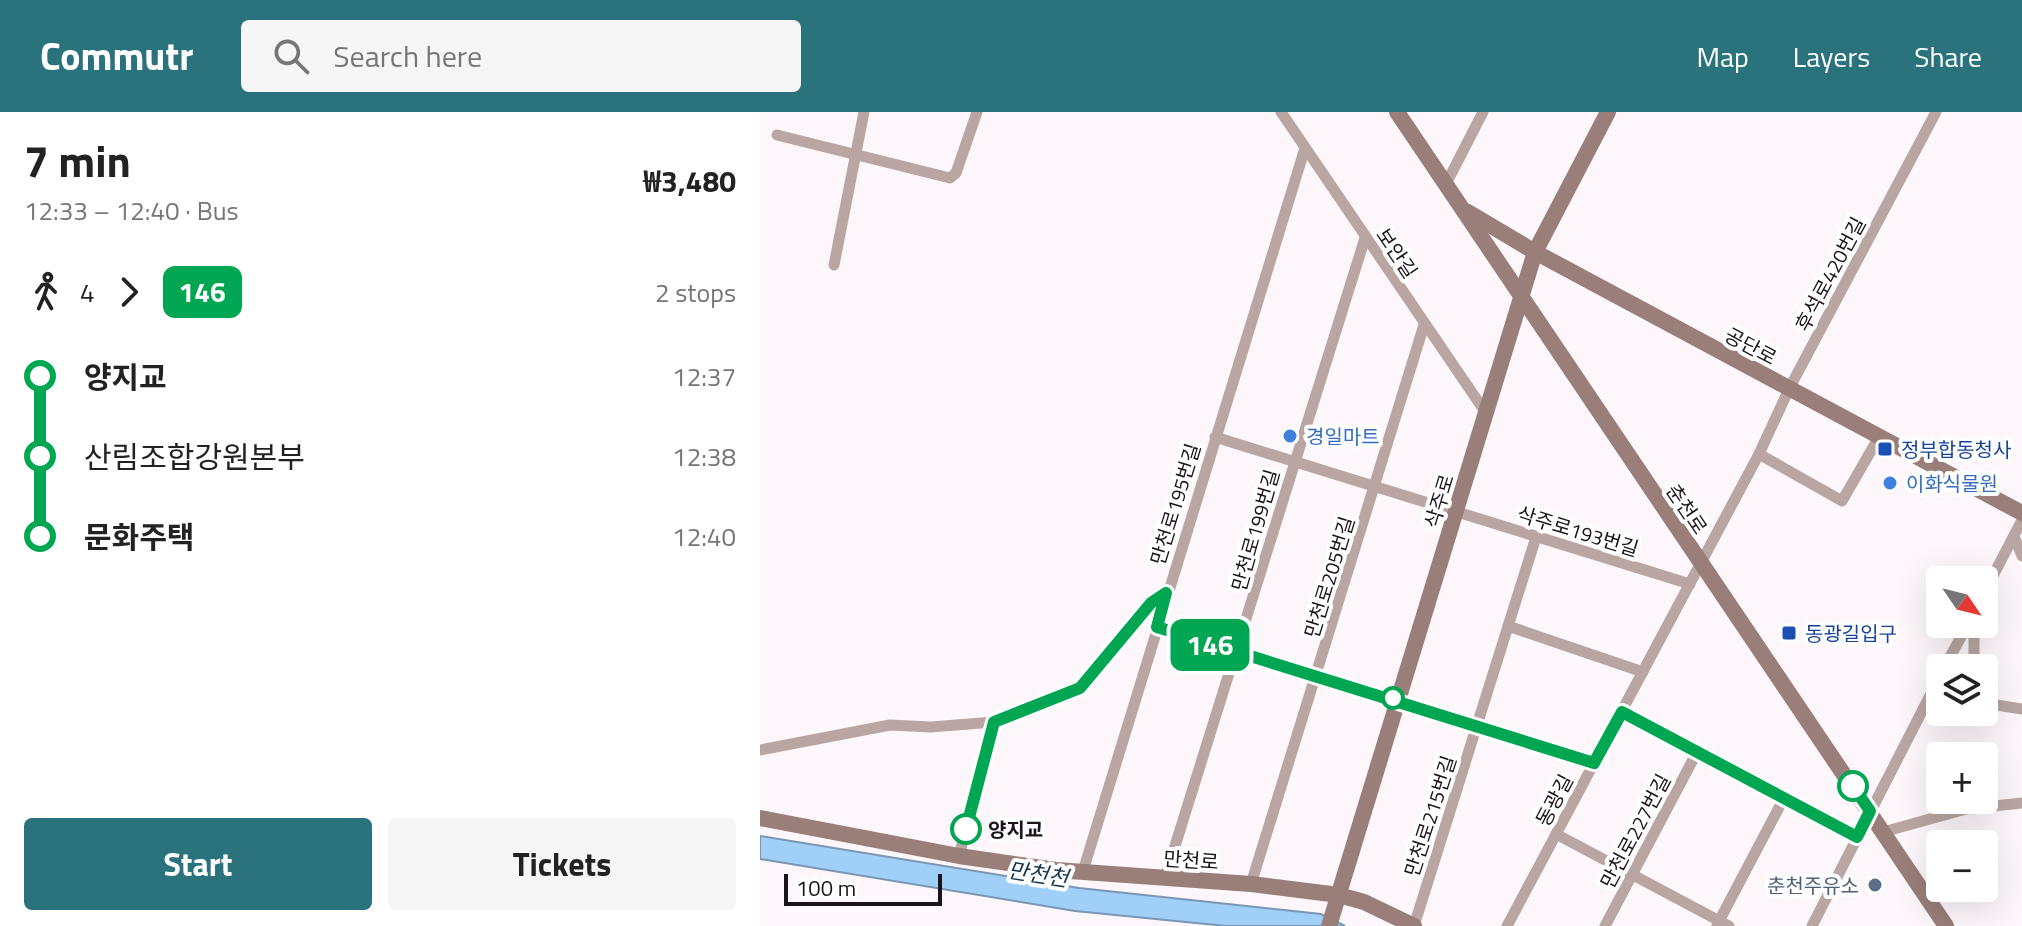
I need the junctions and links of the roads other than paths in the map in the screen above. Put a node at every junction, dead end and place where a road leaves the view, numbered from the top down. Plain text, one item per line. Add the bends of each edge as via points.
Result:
1 (864, 112) edge
2 (977, 112) edge
3 (1281, 112) edge
4 (1397, 112) edge
5 (1483, 112) edge
6 (1608, 112) edge
7 (1936, 112) edge
8 (777, 135) dead end
9 (1305, 148) junction
10 (856, 155) junction
11 (1446, 184) junction
12 (1463, 210) junction
13 (1365, 238) junction
14 (1535, 252) junction
15 (834, 265) dead end
16 (1522, 295) junction
17 (1424, 325) junction
18 (1789, 389) junction
19 (1486, 413) junction
20 (1215, 437) junction
21 (1879, 437) junction
22 (1759, 454) junction
23 (1293, 462) junction
24 (1375, 485) junction
25 (2022, 513) edge
26 (1456, 514) junction
27 (2022, 520) edge
28 (2014, 536) junction
29 (1536, 537) junction
30 (2022, 556) edge
31 (1701, 565) junction
32 (1998, 566) edge
33 (1690, 584) junction
34 (1166, 593) junction
35 (1508, 626) junction
36 (1157, 627) junction
37 (1237, 654) junction
38 (1643, 672) junction
39 (1317, 678) junction
40 (1397, 699) junction
41 (1998, 705) edge
42 (2022, 709) edge
43 (1622, 712) junction
44 (1926, 714) edge
45 (994, 722) junction
46 (1478, 727) junction
47 (760, 750) edge
48 (1697, 752) junction
49 (1594, 763) junction
50 (1784, 798) junction
51 (2022, 803) edge
52 (1870, 811) junction
53 (760, 818) edge
54 (1883, 832) junction
55 (1556, 834) junction
56 (1857, 837) junction
57 (959, 856) junction
58 (1083, 871) junction
59 (1633, 875) junction
60 (1165, 878) junction
61 (1251, 884) junction
62 (1339, 895) junction
63 (1331, 919) edge
64 (1722, 924) edge
65 (1414, 926) edge
66 (1507, 926) edge
67 (1605, 926) edge
68 (1812, 926) edge
69 (1946, 926) edge

1 - 10 street
2 - 10 street via 950,178
3 - 9 street, 보안길
4 - 11 street, 춘천로
5 - 11 street
6 - 14 street, 삭주로
7 - 18 street, 후석로420번길
8 - 10 street
9 - 13 street, 보안길
9 - 20 street, 만천로195번길
10 - 15 street
11 - 12 street, 춘천로
12 - 14 street, 공단로
12 - 16 street, 춘천로
13 - 17 street, 보안길
13 - 23 street, 만천로199번길
14 - 16 street, 삭주로
14 - 18 street, 공단로
16 - 19 street, 삭주로
16 - 31 street, 춘천로
17 - 19 street, 보안길
17 - 24 street, 만천로205번길
18 - 21 street, 공단로
18 - 22 street, 후석로420번길
19 - 26 street, 삭주로
20 - 23 street, 삭주로193번길
20 - 34 street, 만천로195번길
21 - 22 street via 1842,501
21 - 25 street, 공단로
22 - 31 street, 후석로420번길
23 - 24 street, 삭주로193번길
23 - 37 street, 만천로199번길
24 - 26 street, 삭주로193번길
24 - 39 street, 만천로205번길
26 - 29 street, 삭주로193번길
26 - 40 street, 삭주로
27 - 28 street
28 - 30 street
28 - 32 street
29 - 33 street, 삭주로193번길
29 - 35 street, 만천로215번길
31 - 33 street, 동광길
31 - 52 street, 춘천로
33 - 38 street, 동광길
34 - 36 street, 만천로195번길
34 - 45 street via 1151,603 1080,688
35 - 38 street
35 - 46 street, 만천로215번길
36 - 37 street
36 - 58 street, 만천로195번길
37 - 39 street
37 - 60 street, 만천로199번길
38 - 43 street, 동광길
39 - 40 street
39 - 61 street, 만천로205번길
40 - 46 street
40 - 62 street, 삭주로
41 - 42 street
43 - 48 street
43 - 49 street, 동광길
44 - 52 street
45 - 47 street via 890,725
45 - 57 street
46 - 49 street
46 - 65 street, 만천로215번길
48 - 50 street
48 - 59 street, 만천로227번길
49 - 55 street, 동광길
50 - 56 street
50 - 64 street
51 - 54 street via 1966,809
52 - 54 street, 춘천로
52 - 56 street
53 - 57 street, 만천로
54 - 69 street, 춘천로
55 - 59 street
55 - 66 street, 동광길
56 - 68 street
57 - 58 street, 만천로
58 - 60 street, 만천로
59 - 64 street
59 - 67 street, 만천로227번길
60 - 61 street, 만천로
61 - 62 street, 만천로
62 - 63 street, 삭주로
62 - 65 street, 만천로

